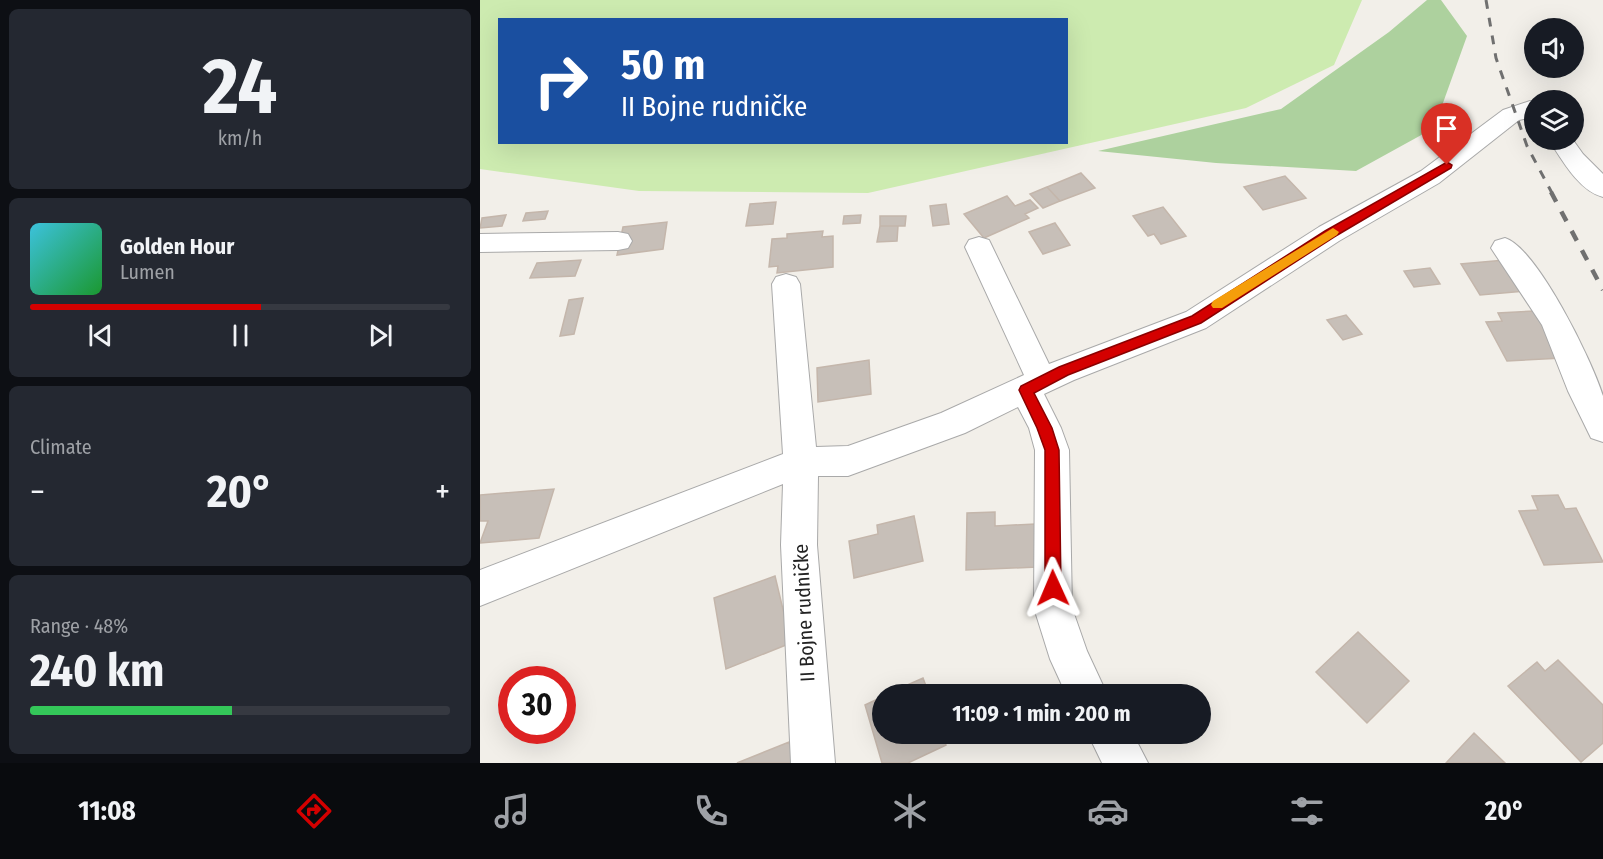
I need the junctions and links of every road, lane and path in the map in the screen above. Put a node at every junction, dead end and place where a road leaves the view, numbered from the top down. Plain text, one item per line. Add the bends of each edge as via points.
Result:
1 (1524, 110) edge
2 (1568, 150) edge
3 (1603, 189) edge
4 (618, 241) dead end
5 (480, 243) edge
6 (979, 247) dead end
7 (1505, 248) dead end
8 (786, 284) dead end
9 (1034, 386) junction
10 (1603, 428) edge
11 (801, 462) junction
12 (480, 588) edge
13 (1082, 684) edge
14 (1115, 744) edge
15 (813, 763) edge
16 (1126, 763) edge

1 - 9 street via 1511,115 1430,177 1329,234 1196,320
2 - 3 street
4 - 5 street
6 - 9 street
7 - 10 street via 1556,322
8 - 11 street, II Bojne rudničke
9 - 11 street via 953,423 848,461
9 - 13 street via 1052,450 1053,608
11 - 12 street
11 - 15 street, II Bojne rudničke via 799,545
14 - 16 street

